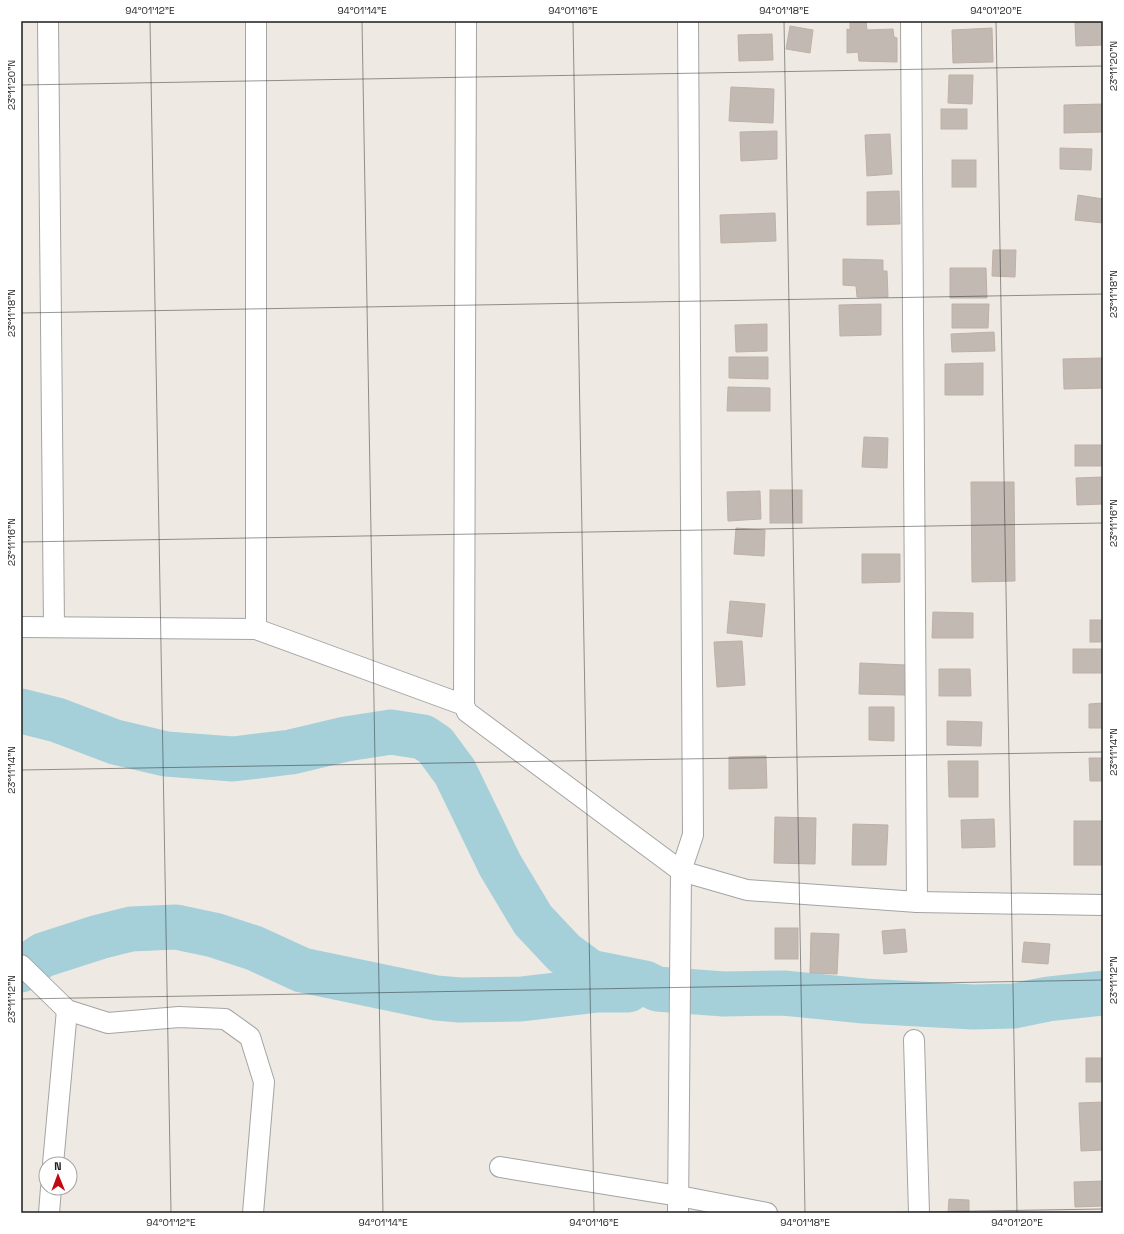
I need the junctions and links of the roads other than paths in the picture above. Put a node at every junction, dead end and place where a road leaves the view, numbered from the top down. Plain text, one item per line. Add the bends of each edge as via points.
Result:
1 (48, 21) edge
2 (256, 21) edge
3 (466, 21) edge
4 (688, 21) edge
5 (911, 21) edge
6 (21, 627) edge
7 (54, 627) junction
8 (256, 629) junction
9 (464, 705) junction
10 (682, 871) junction
11 (917, 902) junction
12 (1103, 905) edge
13 (27, 971) edge
14 (67, 1010) junction
15 (914, 1040) dead end
16 (54, 1156) edge
17 (500, 1167) dead end
18 (50, 1196) edge
19 (679, 1204) edge
20 (49, 1213) edge
21 (253, 1213) edge
22 (767, 1213) edge
23 (919, 1213) edge

1 - 7 street
2 - 8 street
3 - 9 street
4 - 10 street via 693,835
5 - 11 street
6 - 7 street
7 - 8 street
8 - 9 street
9 - 10 street via 467,712
10 - 11 street via 747,890
10 - 19 street
11 - 12 street
13 - 14 street
14 - 16 street
14 - 21 street via 108,1023 179,1017 225,1019 250,1037 264,1082
15 - 23 street
17 - 19 street
18 - 20 street
19 - 22 street

